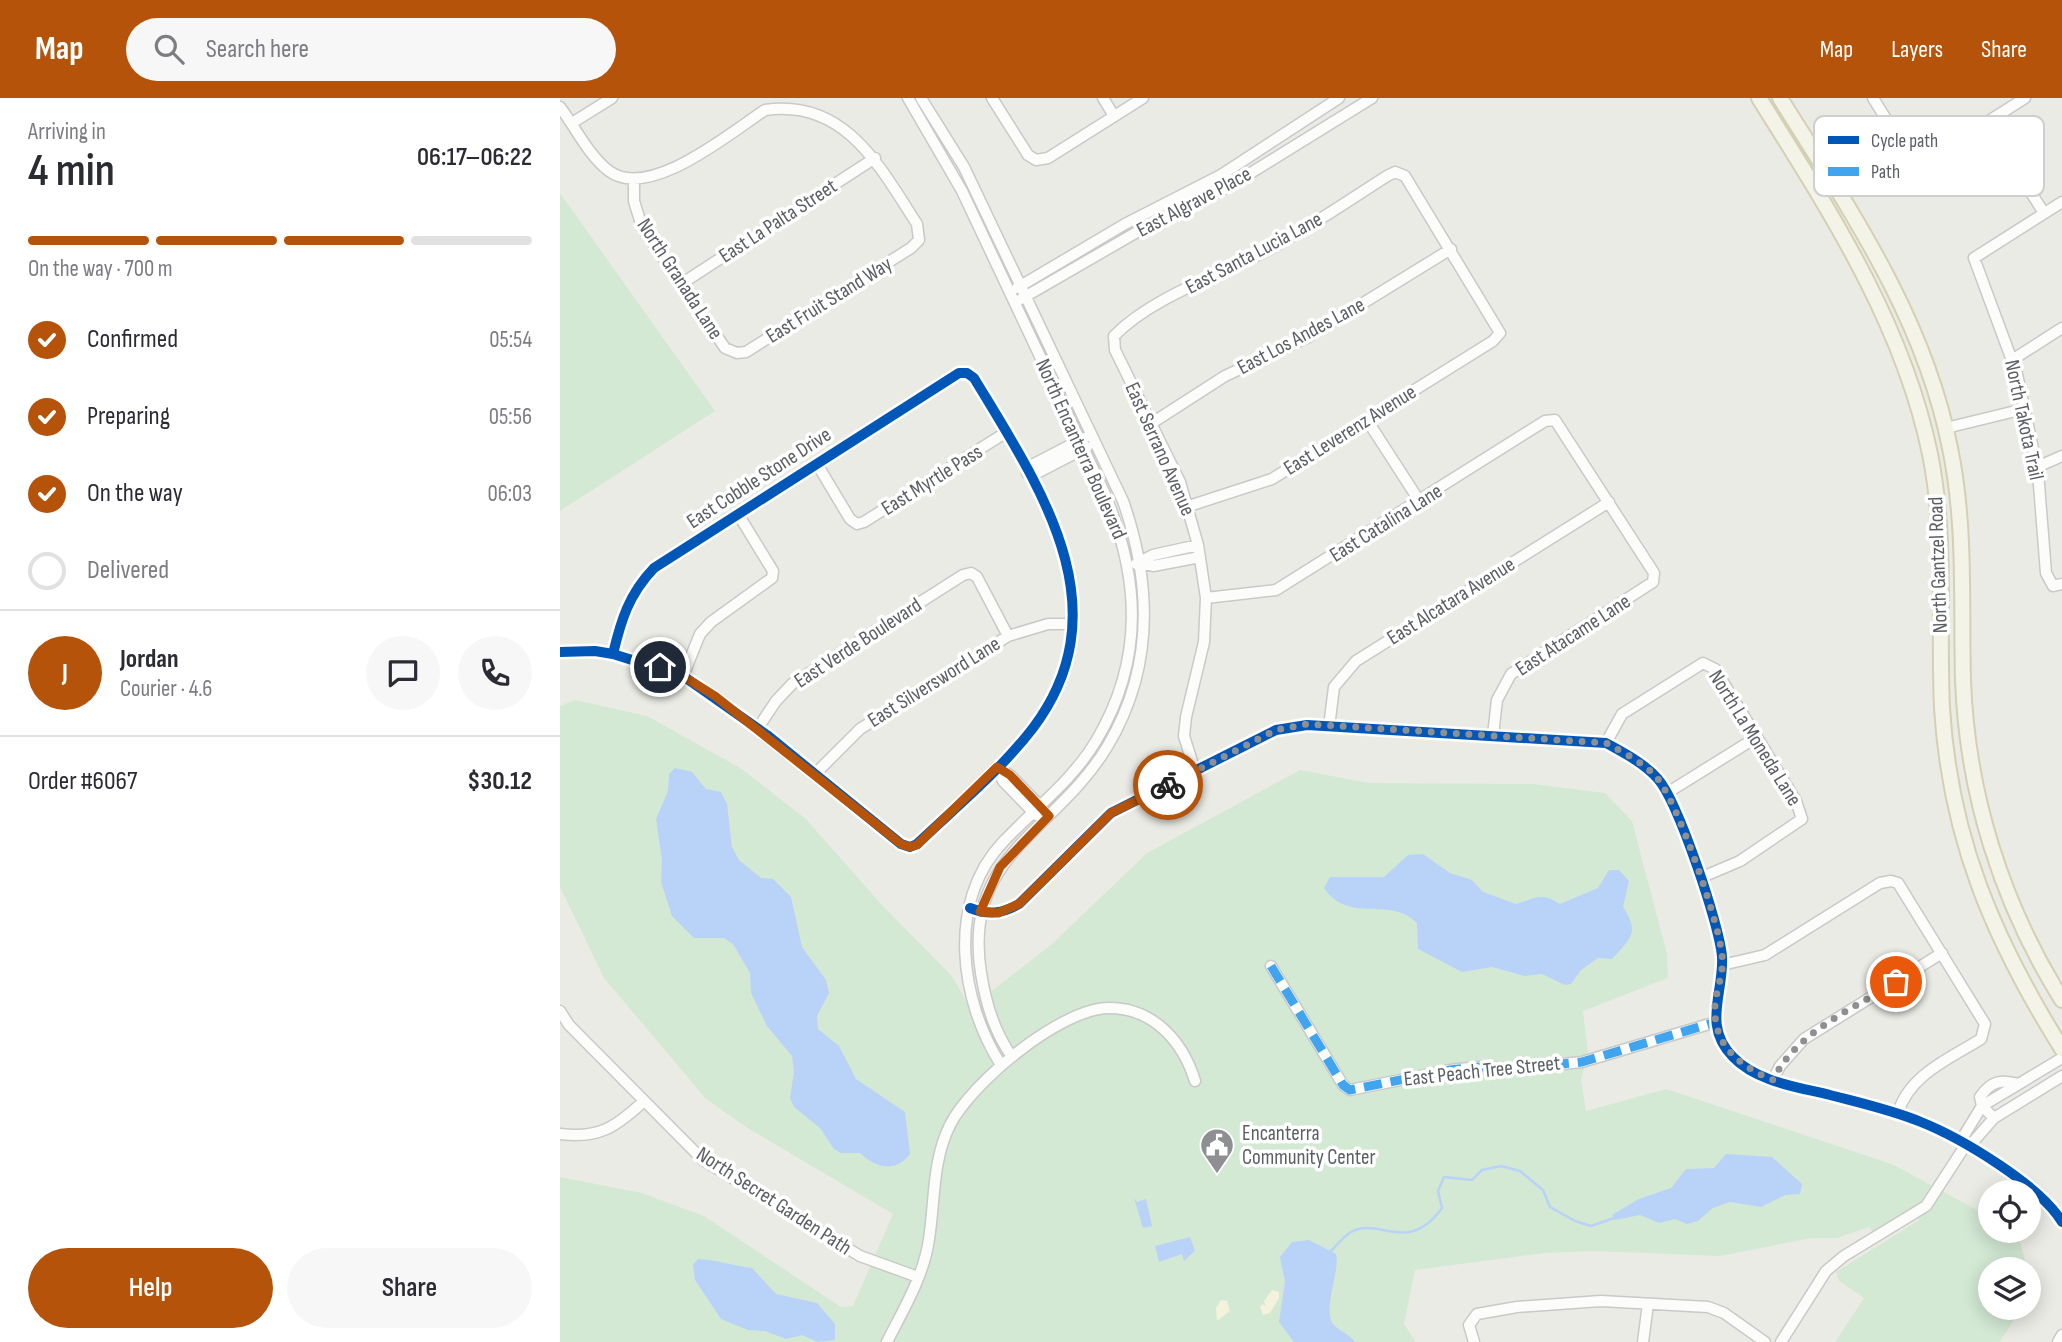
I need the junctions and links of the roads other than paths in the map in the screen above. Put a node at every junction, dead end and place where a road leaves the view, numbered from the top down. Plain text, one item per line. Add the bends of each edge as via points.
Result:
1 (612, 98) edge
2 (908, 98) edge
3 (921, 98) edge
4 (992, 98) edge
5 (1103, 98) edge
6 (1143, 98) edge
7 (1339, 98) edge
8 (1372, 98) edge
9 (1759, 98) edge
10 (1780, 98) edge
11 (1873, 98) edge
12 (2025, 98) edge
13 (807, 101) edge
14 (560, 107) edge
15 (1114, 116) junction
16 (1884, 116) edge
17 (1996, 116) edge
18 (1309, 117) junction
19 (572, 123) junction
20 (1320, 131) junction
21 (1814, 152) edge
22 (874, 158) junction
23 (634, 179) junction
24 (1814, 191) edge
25 (1817, 196) edge
26 (1842, 196) edge
27 (2033, 196) edge
28 (2062, 202) edge
29 (2044, 213) junction
30 (1451, 248) junction
31 (681, 284) junction
32 (1020, 286) junction
33 (1009, 292) junction
34 (1026, 296) junction
35 (1014, 302) junction
36 (2062, 328) edge
37 (1114, 336) joint
38 (737, 353) joint
39 (2012, 360) junction
40 (2024, 410) junction
41 (1367, 420) junction
42 (1152, 423) junction
43 (1945, 428) junction
44 (1006, 433) junction
45 (1092, 439) junction
46 (1081, 445) junction
47 (2062, 456) edge
48 (817, 464) junction
49 (2037, 467) junction
50 (1027, 473) junction
51 (1420, 502) junction
52 (1609, 502) junction
53 (1189, 506) junction
54 (738, 514) junction
55 (1198, 545) junction
56 (1200, 557) junction
57 (1141, 563) junction
58 (1129, 566) junction
59 (2057, 585) edge
60 (1206, 598) junction
61 (1072, 624) junction
62 (1007, 636) junction
63 (560, 652) edge
64 (613, 654) junction
65 (683, 676) junction
66 (1329, 727) junction
67 (758, 728) junction
68 (1493, 735) junction
69 (1757, 737) junction
70 (1606, 743) junction
71 (997, 767) junction
72 (1195, 771) junction
73 (814, 775) junction
74 (1667, 793) junction
75 (1036, 809) junction
76 (1046, 819) junction
77 (1700, 878) junction
78 (970, 908) junction
79 (980, 912) junction
80 (1942, 953) junction
81 (1722, 965) junction
82 (1271, 966) dead end
83 (2062, 1000) edge
84 (560, 1011) edge
85 (1716, 1022) junction
86 (2062, 1049) edge
87 (1012, 1057) junction
88 (2062, 1058) edge
89 (1001, 1065) junction
90 (2062, 1076) edge
91 (1773, 1080) junction
92 (1195, 1081) dead end
93 (644, 1101) junction
94 (1982, 1106) junction
95 (1898, 1114) junction
96 (1994, 1118) junction
97 (560, 1135) edge
98 (1965, 1146) junction
99 (2062, 1222) edge
100 (918, 1277) junction
101 (1648, 1304) junction
102 (2062, 1335) edge
103 (887, 1342) edge
104 (1474, 1342) edge
105 (1643, 1342) edge
106 (1765, 1342) edge
107 (1781, 1342) edge
108 (2058, 1342) edge

1 - 19 street
2 - 33 street, North Encanterra Boulevard via 952,171
3 - 32 street, North Encanterra Boulevard via 964,167
4 - 15 street via 1028,155 1036,160 1048,158
5 - 15 street
6 - 15 street
7 - 18 street, East Algrave Place
8 - 20 street, East Algrave Place
9 - 24 main road, North Gantzel Road
10 - 21 main road, North Gantzel Road
11 - 16 street
12 - 17 street
13 - 22 street via 838,114
13 - 23 street via 765,110 668,171
14 - 19 street
18 - 20 street
18 - 32 street, East Algrave Place via 1221,175 1125,224
19 - 23 street via 601,164 622,178
20 - 34 street, East Algrave Place via 1228,187 1137,232
22 - 31 street, East La Palta Street
22 - 38 street, East Fruit Stand Way via 917,224 919,240 746,352
23 - 31 street, North Granada Lane via 634,201 642,227
25 - 86 main road, North Gantzel Road via 1864,275 1905,365 1925,432 1936,487 1942,707 1953,792 1977,883 1998,937
26 - 43 main road, North Gantzel Road via 1900,298 1927,364
27 - 29 street
28 - 29 street
29 - 39 street, North Takota Trail via 1974,258
30 - 37 street, East Santa Lucia Lane via 1405,176 1395,172 1269,249 1179,293
30 - 41 street, East Leverenz Avenue via 1500,333
30 - 42 street, East Los Andes Lane via 1308,337 1226,376
31 - 38 street, North Granada Lane via 725,348
32 - 33 street, East Algrave Place
32 - 34 street, North Encanterra Boulevard
33 - 35 street, North Encanterra Boulevard
34 - 35 street, East Algrave Place
34 - 45 street, North Encanterra Boulevard
35 - 46 street, North Encanterra Boulevard
36 - 39 street
37 - 42 street, East Serrano Avenue via 1115,350
39 - 40 street, North Takota Trail
40 - 43 street
40 - 49 street, North Takota Trail
41 - 51 street
41 - 53 street, East Leverenz Avenue via 1261,485
42 - 53 street, East Serrano Avenue
43 - 83 main road, North Gantzel Road via 1961,525 1963,680 1979,802 2013,907
44 - 48 street, East Myrtle Pass via 856,524
44 - 48 street, East Cobble Stone Drive via 974,378 959,373
44 - 50 street
45 - 46 street
45 - 57 street, North Encanterra Boulevard via 1123,501
46 - 50 street via 1032,465
46 - 58 street, North Encanterra Boulevard via 1115,518
47 - 49 street
48 - 54 street, East Cobble Stone Drive
49 - 59 street, North Takota Trail via 2046,573
50 - 61 street via 1066,554 1074,605
51 - 52 street, East Catalina Lane via 1545,421 1555,420
51 - 60 street, East Catalina Lane via 1276,590
52 - 66 street, East Alcatara Avenue via 1356,661 1334,687
52 - 68 street, East Atacame Lane via 1654,573 1653,582 1511,674 1497,700
53 - 55 street, East Serrano Avenue
54 - 64 street, East Cobble Stone Drive via 654,568 639,583 621,618
54 - 65 street via 769,562 772,578 700,634
55 - 56 street, East Serrano Avenue
55 - 57 street via 1153,555
56 - 57 street via 1153,566
56 - 60 street, East Serrano Avenue
57 - 58 street
57 - 76 street, North Encanterra Boulevard via 1146,616 1135,685 1107,747 1088,775
58 - 75 street, North Encanterra Boulevard via 1132,624 1120,689 1090,749
60 - 72 street, East Serrano Avenue via 1204,642 1184,736
61 - 62 street, East Silversword Lane via 1048,624
61 - 71 street via 1056,688 1034,726
62 - 67 street, East Verde Boulevard via 977,577 963,575 792,684
62 - 73 street, East Silversword Lane via 860,729
63 - 64 street
64 - 65 street
65 - 67 street
66 - 68 street
66 - 72 street via 1307,724 1276,730
67 - 73 street
68 - 70 street
69 - 70 street, North La Moneda Lane via 1715,669 1703,663 1622,714
69 - 74 street
69 - 77 street, North La Moneda Lane via 1802,819 1740,861
70 - 74 street via 1648,771
71 - 73 street via 910,847
71 - 75 street via 1010,775
72 - 79 street via 1111,813 1019,904 998,913
74 - 77 street
75 - 76 street
75 - 78 street, North Encanterra Boulevard via 992,855
76 - 79 street, North Encanterra Boulevard via 1000,867
77 - 81 street
78 - 79 street
78 - 89 street, North Encanterra Boulevard via 965,943 969,975 979,1023
79 - 87 street, North Encanterra Boulevard via 979,956 985,993 995,1029
80 - 81 street via 1898,883 1891,881 1880,883 1765,955
80 - 91 street via 1804,1039
80 - 95 street via 1985,1024 1985,1032 1981,1040 1917,1080
81 - 85 street
82 - 85 street, East Peach Tree Street via 1350,1090 1450,1070 1582,1062
84 - 93 street, North Secret Garden Path
85 - 91 street via 1733,1057
87 - 89 street
87 - 92 street via 1067,1021 1108,1008 1154,1020 1177,1040
88 - 94 street
89 - 100 street via 966,1101 943,1144 929,1240
90 - 96 street
91 - 95 street
93 - 97 street via 619,1124 601,1132 581,1137
93 - 100 street, North Secret Garden Path via 703,1160 860,1256
94 - 96 street
94 - 98 street via 1963,1137
95 - 98 street
96 - 98 street
98 - 99 street via 2033,1187
98 - 107 street via 1926,1206 1826,1271
100 - 103 street
101 - 104 street via 1566,1303 1477,1314 1469,1325
101 - 105 street
101 - 106 street via 1708,1307
102 - 108 street

